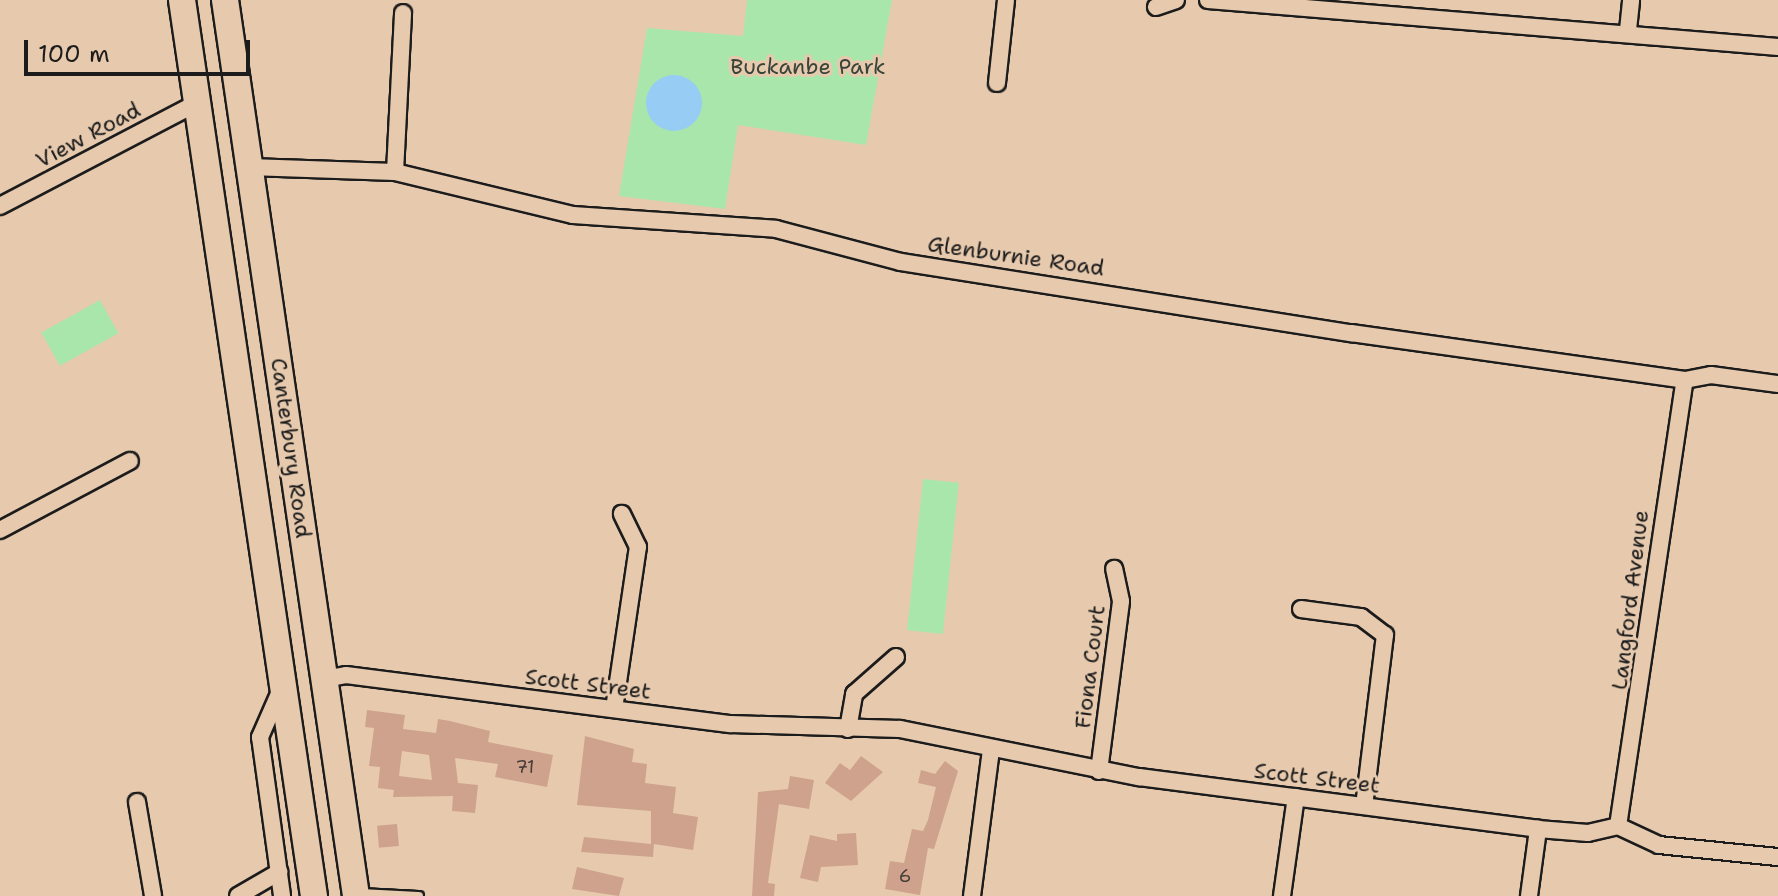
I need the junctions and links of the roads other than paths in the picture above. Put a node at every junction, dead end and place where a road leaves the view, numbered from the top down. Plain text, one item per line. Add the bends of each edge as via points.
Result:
1 (182, 0) edge
2 (225, 0) edge
3 (1006, 0) edge
4 (1176, 0) edge
5 (1208, 0) edge
6 (1631, 0) edge
7 (1156, 7) dead end
8 (1388, 7) edge
9 (403, 13) dead end
10 (1628, 30) junction
11 (1778, 47) edge
12 (997, 83) dead end
13 (197, 103) junction
14 (249, 167) junction
15 (395, 172) junction
16 (0, 206) edge
17 (1685, 380) junction
18 (1778, 384) edge
19 (130, 461) dead end
20 (622, 514) dead end
21 (0, 530) edge
22 (1114, 569) dead end
23 (1301, 609) dead end
24 (896, 657) dead end
25 (324, 679) junction
26 (282, 687) junction
27 (614, 709) junction
28 (848, 729) junction
29 (991, 749) junction
30 (1099, 771) junction
31 (1296, 797) junction
32 (137, 802) dead end
33 (1364, 806) junction
34 (1618, 826) junction
35 (1538, 829) junction
36 (1778, 857) edge
37 (279, 872) junction
38 (356, 895) edge
39 (153, 896) edge
40 (238, 896) edge
41 (282, 896) edge
42 (314, 896) edge
43 (419, 896) edge
44 (972, 896) edge
45 (1282, 896) edge
46 (1529, 896) edge

1 - 13 main road, Canterbury Road
2 - 14 main road, Canterbury Road
3 - 12 street
4 - 7 street
5 - 8 street
6 - 10 street
8 - 10 street
9 - 15 street
10 - 11 street
13 - 16 street, View Road
13 - 26 main road, Canterbury Road
14 - 15 street, Glenburnie Road
14 - 25 main road, Canterbury Road
15 - 17 street, Glenburnie Road via 573,215 776,229 901,262
17 - 18 street, Glenburnie Road via 1711,375
17 - 34 street, Langford Avenue
19 - 21 street
20 - 27 street via 638,547
22 - 30 street, Fiona Court via 1121,601
23 - 33 street via 1361,617 1385,635
24 - 28 street via 854,694
25 - 26 main road
25 - 27 street, Scott Street via 346,675
25 - 38 main road, Canterbury Road
26 - 37 street via 260,737
26 - 42 main road, Canterbury Road
27 - 28 street, Scott Street
28 - 29 street, Scott Street via 931,733
29 - 30 street, Scott Street
29 - 44 street
30 - 31 street, Scott Street
31 - 33 street, Scott Street
31 - 45 street
32 - 39 street
33 - 35 street, Scott Street
34 - 35 street, Scott Street via 1606,833
34 - 36 street via 1659,845
35 - 46 street
37 - 40 street
37 - 41 street
38 - 43 lane

